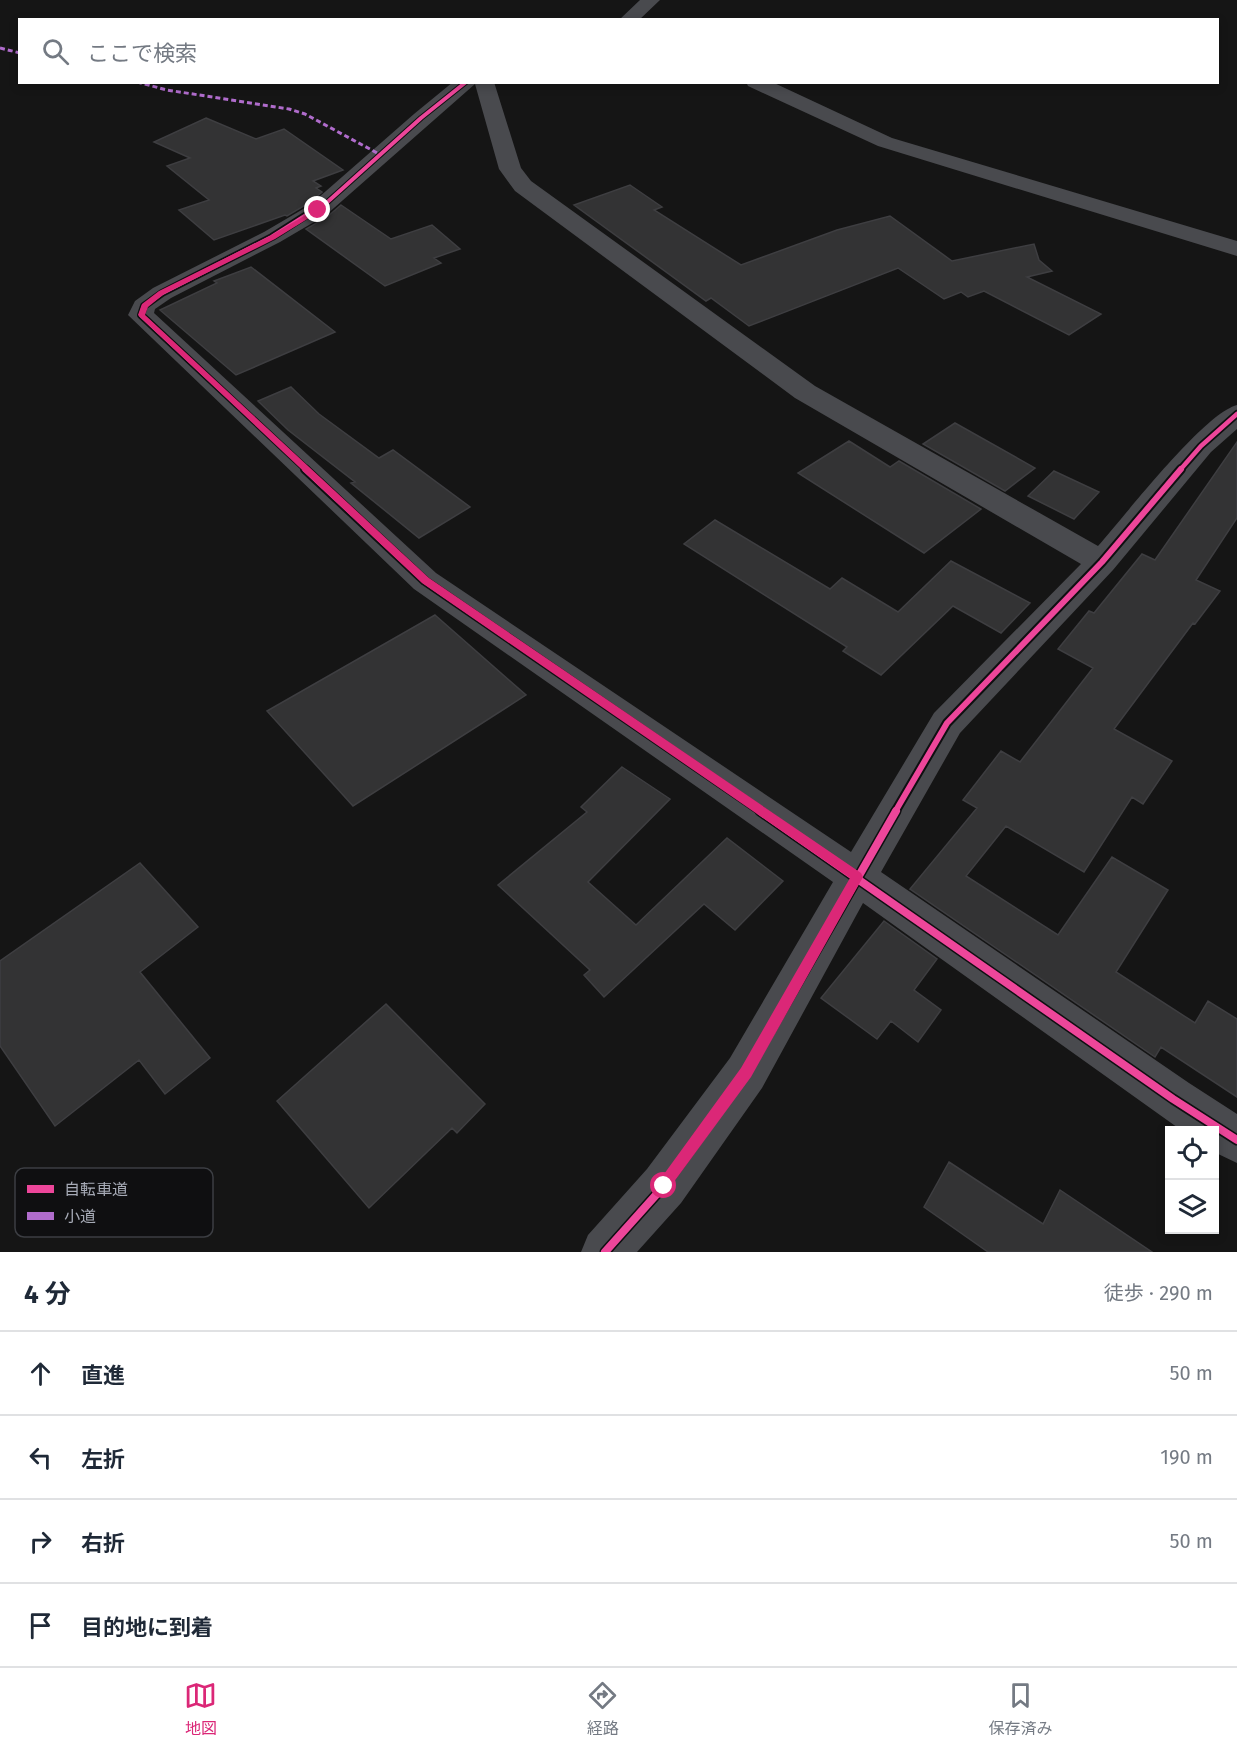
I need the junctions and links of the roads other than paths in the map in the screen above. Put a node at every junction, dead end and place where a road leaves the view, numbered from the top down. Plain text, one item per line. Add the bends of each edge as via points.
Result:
1 (651, 0) edge
2 (630, 18) edge
3 (464, 84) edge
4 (485, 84) edge
5 (759, 84) edge
6 (1237, 249) edge
7 (1237, 414) edge
8 (1102, 562) junction
9 (857, 877) junction
10 (1237, 1140) edge
11 (605, 1252) edge

1 - 2 street
3 - 9 street via 318,210 162,293 144,306 141,315 425,581
4 - 8 street via 510,169 523,186 805,392
5 - 6 street via 885,142
7 - 8 street via 1201,446
8 - 9 street via 947,723
9 - 10 street
9 - 11 street via 746,1073 664,1186

